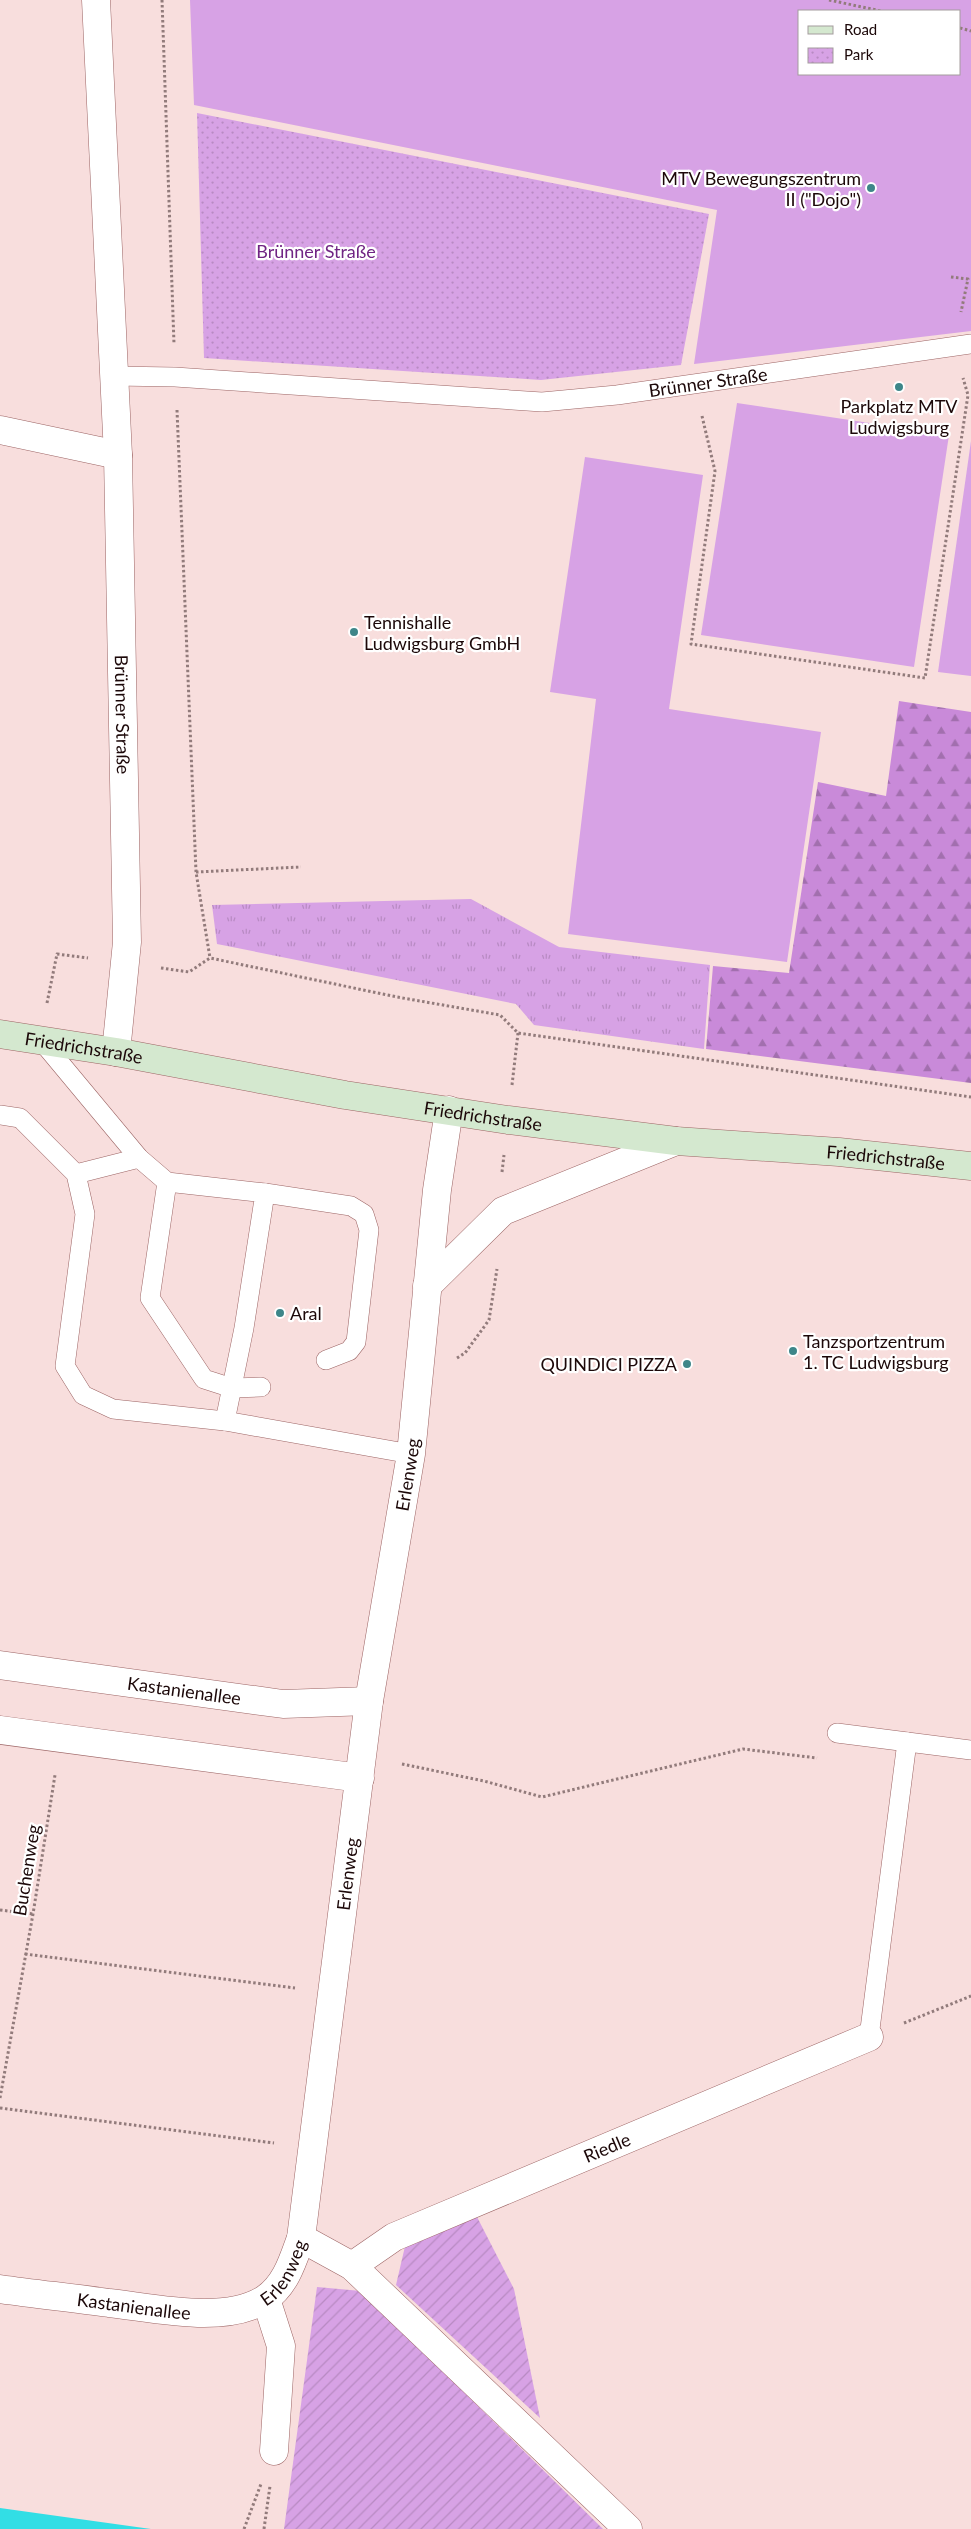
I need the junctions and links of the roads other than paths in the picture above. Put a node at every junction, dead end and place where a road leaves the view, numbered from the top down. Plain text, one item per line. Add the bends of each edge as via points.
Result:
1 (96, 0) edge
2 (962, 345) edge
3 (114, 376) junction
4 (0, 430) edge
5 (118, 454) junction
6 (0, 1034) edge
7 (40, 1039) junction
8 (116, 1052) junction
9 (449, 1110) junction
10 (0, 1115) edge
11 (676, 1141) junction
12 (139, 1158) junction
13 (971, 1166) edge
14 (76, 1174) junction
15 (167, 1182) junction
16 (265, 1193) junction
17 (427, 1286) junction
18 (326, 1360) dead end
19 (262, 1387) dead end
20 (232, 1388) junction
21 (225, 1421) junction
22 (411, 1454) junction
23 (0, 1665) edge
24 (369, 1701) junction
25 (0, 1730) edge
26 (837, 1733) road end
27 (907, 1742) junction
28 (971, 1750) edge
29 (360, 1778) junction
30 (869, 2038) joint
31 (302, 2238) junction
32 (352, 2266) junction
33 (0, 2289) edge
34 (266, 2299) junction
35 (274, 2451) road end
36 (628, 2529) edge

1 - 3 street, Brünner Straße
2 - 3 lane, Brünner Straße via 617,395 542,402 175,377
3 - 5 street, Brünner Straße
4 - 5 street
5 - 8 street, Brünner Straße via 127,942
6 - 7 main road, Friedrichstraße
7 - 8 main road, Friedrichstraße
7 - 12 lane
8 - 9 main road, Friedrichstraße
9 - 11 main road, Friedrichstraße
9 - 17 street, Erlenweg
10 - 14 lane via 20,1118
11 - 13 main road, Friedrichstraße via 839,1152
11 - 17 street via 503,1211
12 - 14 lane
12 - 15 lane
14 - 21 lane via 85,1214 65,1366 78,1388 83,1395 112,1409
15 - 16 lane
15 - 20 lane via 150,1298 204,1380
16 - 18 lane via 351,1206 364,1214 370,1230 356,1342 349,1351
16 - 20 lane
17 - 22 street, Erlenweg
19 - 20 lane
20 - 21 lane
21 - 22 lane
22 - 24 street, Erlenweg
23 - 24 street, Kastanienallee via 283,1704
24 - 29 street, Erlenweg
25 - 29 street
26 - 27 lane
27 - 28 lane
27 - 30 lane
29 - 31 street, Erlenweg
30 - 32 street, Riedle via 394,2237
31 - 32 street
31 - 34 street, Erlenweg via 285,2279
32 - 36 street
33 - 34 street, Kastanienallee via 189,2312 221,2312
34 - 35 street, Erlenweg via 282,2346

